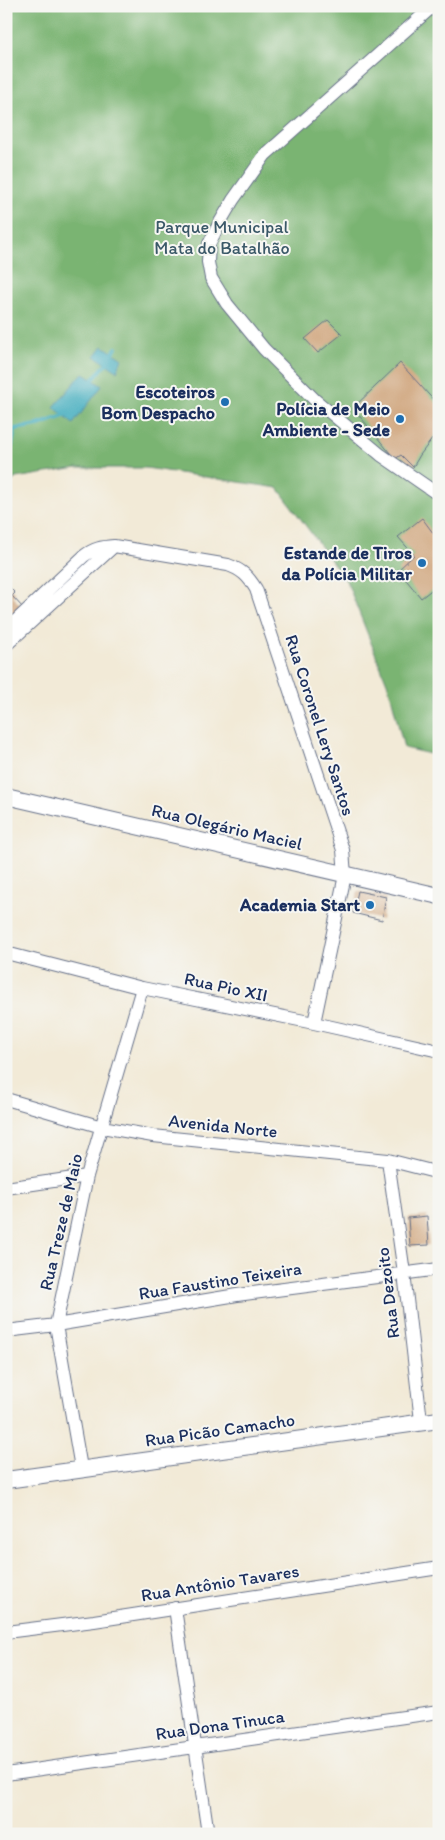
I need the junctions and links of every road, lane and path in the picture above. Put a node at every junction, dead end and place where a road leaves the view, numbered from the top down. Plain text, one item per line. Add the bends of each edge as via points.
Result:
1 (433, 6) edge
2 (439, 495) edge
3 (114, 546) junction
4 (6, 630) edge
5 (6, 645) edge
6 (6, 796) edge
7 (345, 875) junction
8 (439, 896) edge
9 (6, 953) edge
10 (142, 988) junction
11 (314, 1023) junction
12 (439, 1051) edge
13 (6, 1099) edge
14 (102, 1126) junction
15 (388, 1160) junction
16 (439, 1173) edge
17 (87, 1176) junction
18 (6, 1188) edge
19 (439, 1268) edge
20 (404, 1273) junction
21 (56, 1325) junction
22 (6, 1331) edge
23 (439, 1420) edge
24 (421, 1421) junction
25 (81, 1468) junction
26 (6, 1480) edge
27 (439, 1568) edge
28 (175, 1608) junction
29 (6, 1632) edge
30 (439, 1712) edge
31 (195, 1747) junction
32 (6, 1774) edge
33 (208, 1834) edge

1 - 2 street via 265,155 219,224 209,244 208,262 211,278 227,304 264,349 314,399 381,455
3 - 4 street, Rua Coronel Lery Santos via 93,550
3 - 5 street
3 - 7 street, Rua Coronel Lery Santos via 228,565 250,577 343,850
6 - 7 street, Rua Olegário Maciel
7 - 8 street, Rua Olegário Maciel
7 - 11 street, Rua Coronel Lery Santos
9 - 10 street, Rua Pio XII
10 - 11 street, Rua Pio XII
10 - 14 street, Rua Treze de Maio
11 - 12 street, Rua Pio XII
13 - 14 street, Avenida Norte
14 - 15 street, Avenida Norte via 153,1136
14 - 17 street, Rua Treze de Maio
15 - 16 street, Avenida Norte
15 - 20 street, Rua Dezoito
17 - 18 street
17 - 21 street, Rua Treze de Maio
19 - 20 street, Rua Faustino Teixeira
20 - 21 street, Rua Faustino Teixeira via 236,1295
20 - 24 street, Rua Dezoito
21 - 22 street, Rua Faustino Teixeira
21 - 25 street, Rua Treze de Maio
23 - 24 street, Rua Picão Camacho
24 - 25 street, Rua Picão Camacho via 150,1461
25 - 26 street, Rua Picão Camacho
27 - 28 street, Rua Antônio Tavares
28 - 29 street, Rua Antônio Tavares
28 - 31 street
30 - 31 street, Rua Dona Tinuca
31 - 32 street, Rua Dona Tinuca
31 - 33 street

